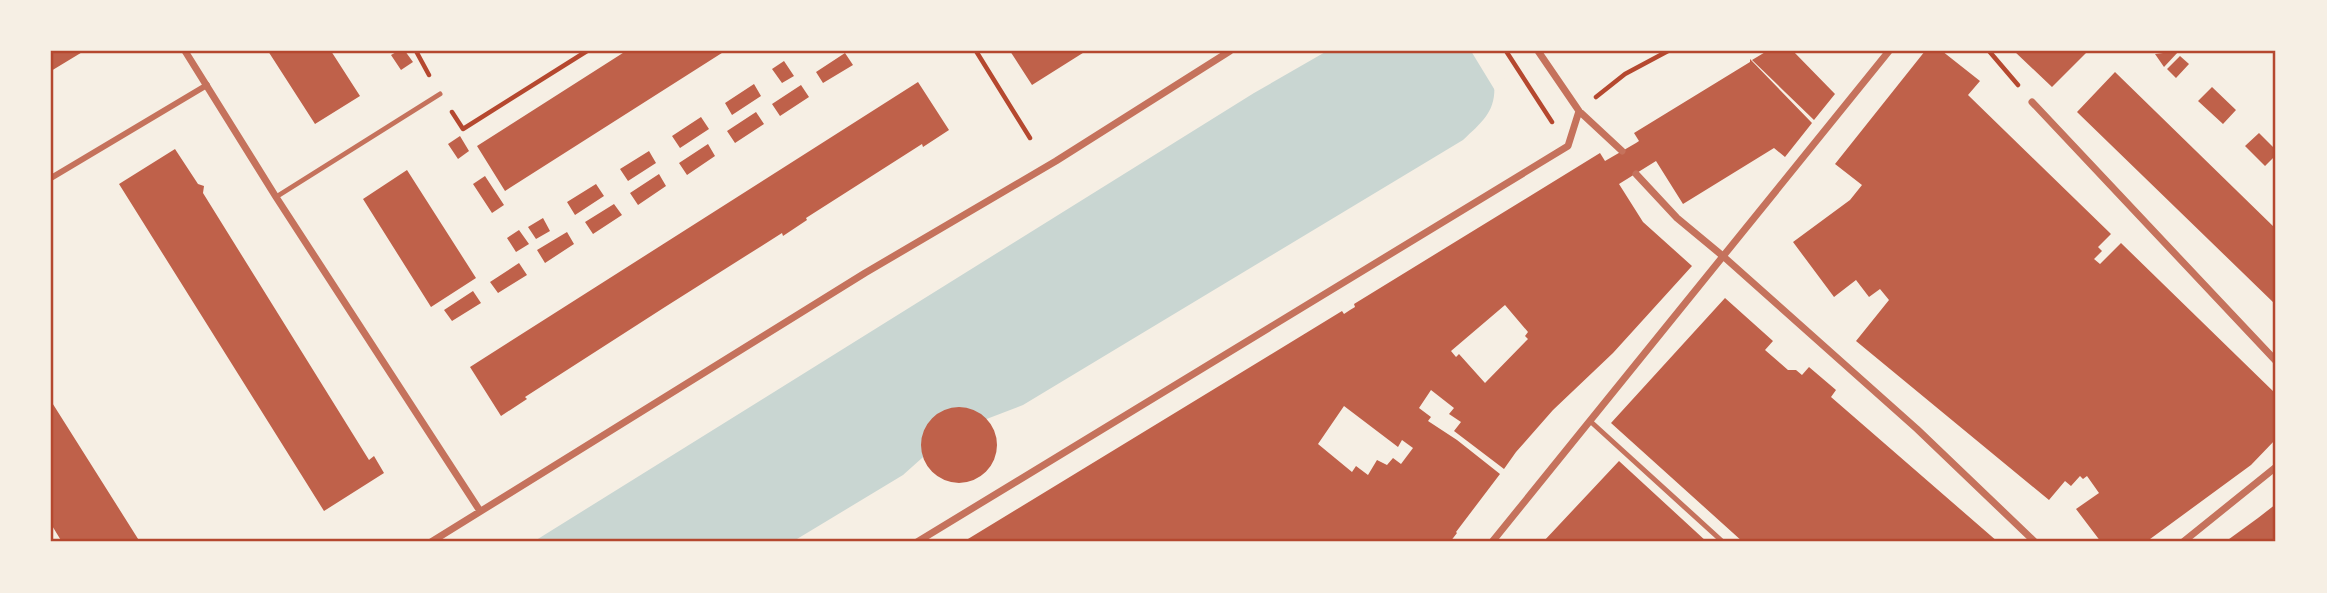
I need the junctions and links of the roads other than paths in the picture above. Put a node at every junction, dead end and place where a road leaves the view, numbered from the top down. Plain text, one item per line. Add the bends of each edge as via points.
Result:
1 (186, 51) edge
2 (1230, 51) edge
3 (1538, 51) edge
4 (1889, 51) edge
5 (207, 85) junction
6 (440, 94) road end
7 (2032, 102) road end
8 (1579, 111) junction
9 (1622, 151) dead end
10 (1636, 174) dead end
11 (51, 178) edge
12 (276, 197) junction
13 (1724, 257) junction
14 (2276, 361) edge
15 (1590, 421) junction
16 (2276, 467) edge
17 (481, 511) junction
18 (431, 542) edge
19 (917, 542) edge
20 (1492, 542) edge
21 (1723, 542) edge
22 (2035, 542) edge
23 (2183, 542) edge

1 - 5 street
2 - 17 street
3 - 8 street
4 - 13 street
5 - 11 street
5 - 12 street
6 - 12 lane
7 - 14 street
8 - 9 street
8 - 19 street via 1567,146
10 - 13 street via 1677,218
12 - 17 street
13 - 15 street
13 - 22 street via 1917,429
15 - 20 street
15 - 21 lane
16 - 23 street
17 - 18 street

